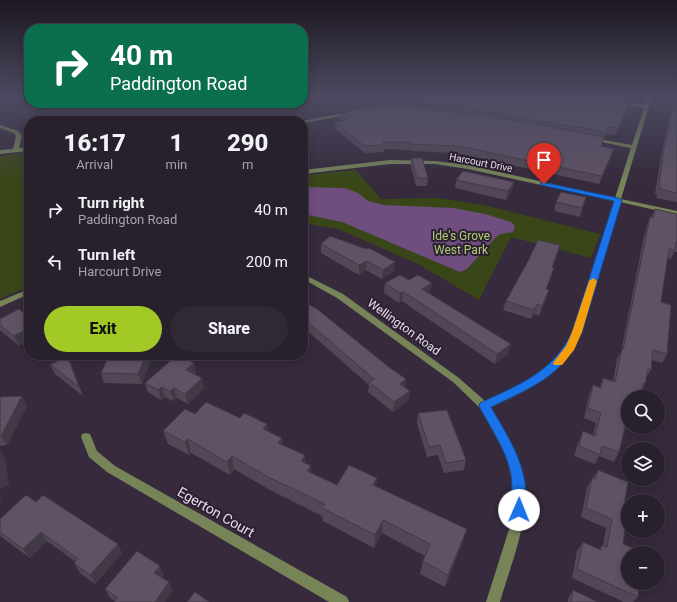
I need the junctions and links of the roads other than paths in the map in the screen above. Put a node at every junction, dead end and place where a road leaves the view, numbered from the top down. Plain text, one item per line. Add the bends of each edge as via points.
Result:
1 (642, 124) edge
2 (0, 126) edge
3 (589, 139) edge
4 (634, 148) junction
5 (16, 149) junction
6 (24, 149) edge
7 (0, 152) edge
8 (308, 172) edge
9 (618, 200) junction
10 (677, 213) edge
11 (308, 279) edge
12 (24, 293) edge
13 (0, 304) edge
14 (484, 406) junction
15 (86, 437) dead end
16 (342, 602) edge
17 (493, 602) edge

1 - 4 street
2 - 5 street via 16,132 19,136
3 - 4 street
4 - 9 street
5 - 6 street
5 - 7 street
8 - 9 street, Harcourt Drive via 380,163 442,163
9 - 10 street, Harcourt Drive
9 - 14 street via 570,347 553,368 536,381
11 - 14 street, Wellington Road via 340,296 456,380
12 - 13 street
14 - 17 street, Wellington Road via 512,457 520,491 517,523
15 - 16 street, Egerton Court via 93,454 111,469

